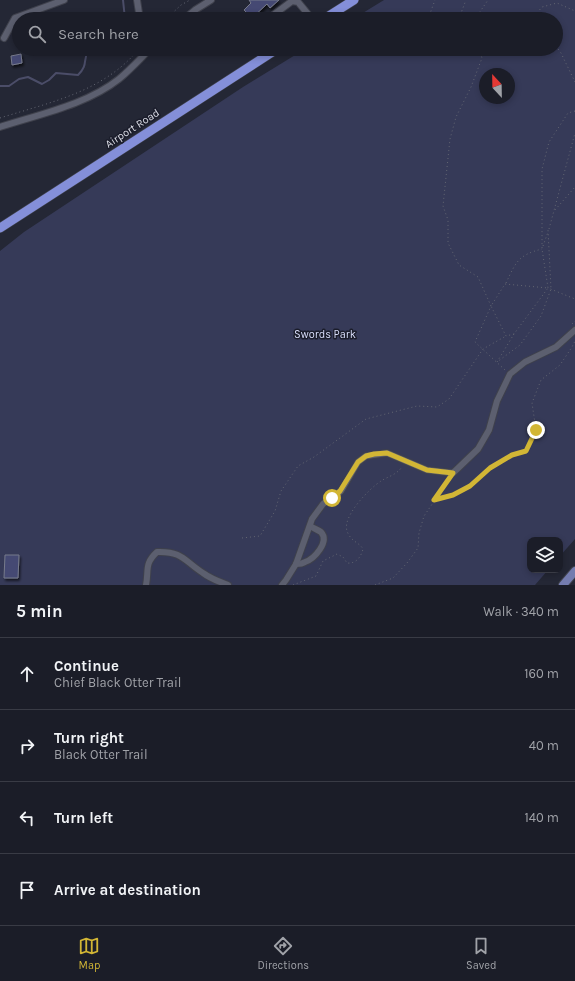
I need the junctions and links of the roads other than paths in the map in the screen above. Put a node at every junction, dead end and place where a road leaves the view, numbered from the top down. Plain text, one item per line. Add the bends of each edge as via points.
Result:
1 (64, 0) edge
2 (137, 0) edge
3 (211, 0) edge
4 (354, 0) edge
5 (359, 0) edge
6 (342, 8) junction
7 (31, 12) edge
8 (139, 12) edge
9 (193, 12) edge
10 (277, 12) edge
11 (306, 12) edge
12 (335, 12) edge
13 (12, 23) edge
14 (4, 38) dead end
15 (143, 56) edge
16 (266, 56) edge
17 (0, 127) edge
18 (0, 228) edge
19 (575, 330) edge
20 (310, 526) junction
21 (296, 564) junction
22 (575, 571) edge
23 (146, 585) edge
24 (228, 585) edge
25 (282, 585) edge
26 (563, 585) edge

1 - 7 street
2 - 8 street
3 - 9 street
4 - 6 highway
5 - 6 highway
6 - 12 highway
10 - 11 street via 292,1 298,2
13 - 14 street
15 - 17 street via 119,79 87,98
16 - 18 highway, Airport Road
19 - 20 street via 556,347 525,362 510,374 497,401 490,430 478,448 453,473 427,470 387,453 366,456 358,462 340,491 323,504
20 - 21 street
20 - 21 street via 321,532 324,538 322,546 305,563
21 - 25 street
22 - 26 main road
23 - 24 street via 150,558 157,552 168,552 182,557 203,574

